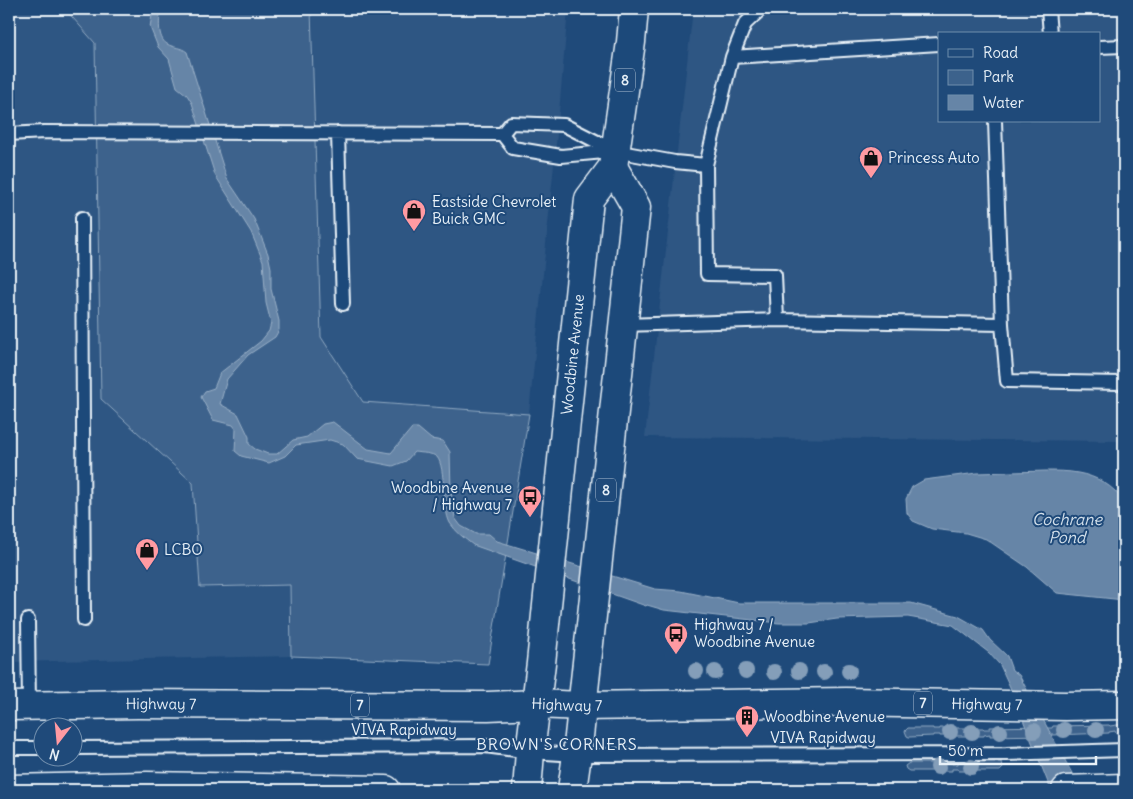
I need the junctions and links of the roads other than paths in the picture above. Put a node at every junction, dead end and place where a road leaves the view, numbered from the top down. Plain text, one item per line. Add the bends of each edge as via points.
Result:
1 (634, 9) edge
2 (760, 9) edge
3 (1048, 9) edge
4 (1050, 32) edge
5 (938, 44) edge
6 (1124, 46) edge
7 (1100, 47) edge
8 (732, 57) junction
9 (995, 122) edge
10 (338, 133) junction
11 (9, 134) edge
12 (502, 134) junction
13 (614, 159) junction
14 (706, 165) junction
15 (82, 218) dead end
16 (343, 304) dead end
17 (777, 320) junction
18 (624, 324) junction
19 (1002, 324) junction
20 (1124, 385) edge
21 (28, 620) dead end
22 (84, 620) dead end
23 (536, 704) junction
24 (1124, 705) edge
25 (19, 706) edge
26 (582, 706) junction
27 (9, 748) edge
28 (32, 748) edge
29 (82, 748) edge
30 (1124, 750) edge
31 (530, 752) junction
32 (577, 755) junction
33 (147, 788) edge
34 (1124, 788) edge
35 (9, 789) edge
36 (386, 790) edge
37 (527, 790) edge
38 (572, 790) edge
39 (1066, 790) edge
40 (1088, 790) edge

1 - 13 main road, Woodbine Avenue / 8
2 - 8 lane via 745,24
3 - 4 lane
5 - 8 lane
6 - 7 lane
8 - 14 lane
9 - 19 lane
10 - 11 lane
10 - 12 lane
10 - 16 lane
12 - 13 lane via 513,148 562,156
12 - 13 lane via 511,123 564,125
13 - 14 lane
13 - 18 main road, 8 via 636,207
13 - 23 main road, Woodbine Avenue / 8 via 589,199
14 - 17 lane via 707,274 775,275
15 - 22 lane
17 - 18 lane
17 - 19 lane
18 - 26 main road, 8
19 - 20 lane via 1007,381
21 - 25 lane
23 - 25 main road, Highway 7 / 7
23 - 26 main road, Highway 7 / 7
23 - 31 main road, Woodbine Avenue / 8
24 - 26 main road, Highway 7 / 7 via 846,702
26 - 32 main road, 8
27 - 28 lane
29 - 31 lane, VIVA Rapidway via 485,746
30 - 32 lane, VIVA Rapidway via 1006,754
31 - 32 lane, VIVA Rapidway
31 - 37 main road, Woodbine Avenue / 8
32 - 38 main road, 8
33 - 35 main road
33 - 36 main road
34 - 40 main road
39 - 40 main road

